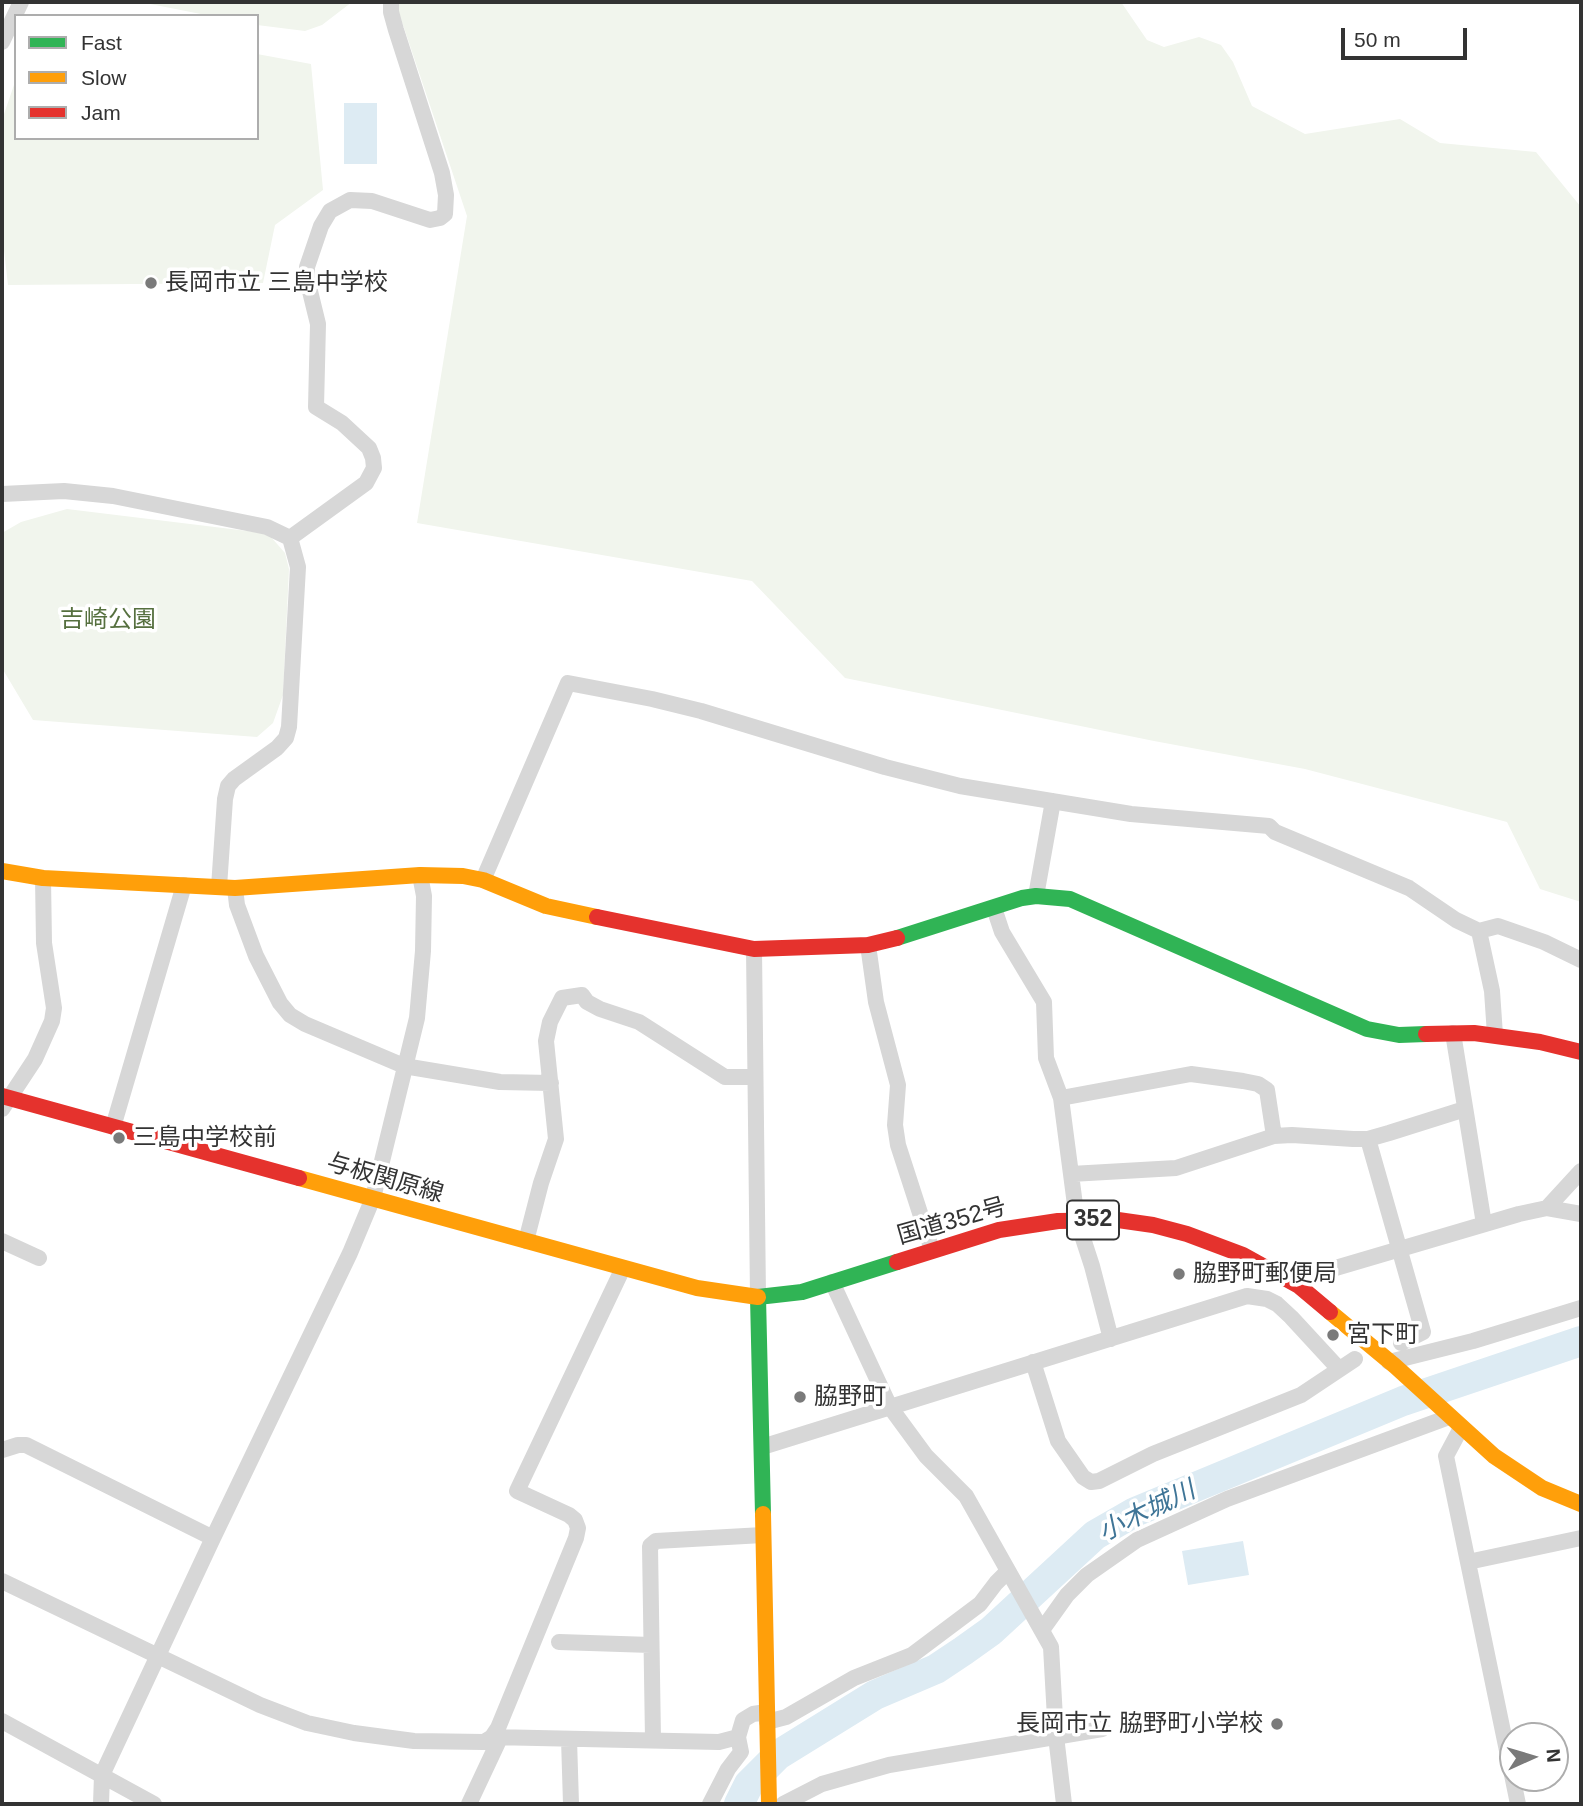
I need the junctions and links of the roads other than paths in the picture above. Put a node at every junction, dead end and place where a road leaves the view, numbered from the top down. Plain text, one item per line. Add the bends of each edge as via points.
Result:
1 (391, 2) edge
2 (14, 17) edge
3 (2, 42) edge
4 (2, 494) edge
5 (290, 538) junction
6 (1053, 801) junction
7 (2, 871) edge
8 (420, 876) junction
9 (43, 878) junction
10 (483, 880) junction
11 (184, 885) junction
12 (227, 887) junction
13 (1035, 897) junction
14 (994, 908) junction
15 (1479, 931) junction
16 (868, 946) junction
17 (754, 949) junction
18 (1581, 960) edge
19 (1453, 1033) junction
20 (1495, 1035) junction
21 (1581, 1052) edge
22 (404, 1066) junction
23 (755, 1077) junction
24 (551, 1083) junction
25 (1061, 1098) junction
26 (4, 1101) edge
27 (1465, 1109) junction
28 (113, 1127) junction
29 (1274, 1136) junction
30 (1368, 1139) junction
31 (1581, 1171) edge
32 (1071, 1174) junction
33 (373, 1198) junction
34 (1547, 1208) junction
35 (1581, 1214) edge
36 (1077, 1220) junction
37 (1484, 1224) junction
38 (2, 1241) edge
39 (526, 1241) junction
40 (1399, 1249) junction
41 (932, 1250) junction
42 (39, 1258) dead end
43 (623, 1268) junction
44 (1322, 1272) dead end
45 (832, 1282) junction
46 (758, 1297) junction
47 (1581, 1308) edge
48 (1111, 1339) junction
49 (1401, 1343) dead end
50 (1355, 1359) dead end
51 (1033, 1362) junction
52 (1392, 1364) junction
53 (1339, 1369) junction
54 (890, 1407) junction
55 (1450, 1418) junction
56 (762, 1447) junction
57 (2, 1450) edge
58 (1581, 1504) edge
59 (763, 1535) junction
60 (213, 1538) junction
61 (1581, 1538) edge
62 (1468, 1562) junction
63 (1010, 1574) junction
64 (2, 1581) edge
65 (1041, 1628) junction
66 (559, 1642) dead end
67 (651, 1645) junction
68 (157, 1656) junction
69 (2, 1721) edge
70 (767, 1721) junction
71 (1102, 1729) dead end
72 (1056, 1736) junction
73 (738, 1737) junction
74 (496, 1738) junction
75 (569, 1739) junction
76 (653, 1740) junction
77 (102, 1775) junction
78 (774, 1802) edge
79 (101, 1804) edge
80 (154, 1804) edge
81 (469, 1804) edge
82 (571, 1804) edge
83 (710, 1804) edge
84 (1064, 1804) edge
85 (1518, 1804) edge

1 - 5 street via 442,173 446,214 430,220 372,201 350,200 330,211 321,226 307,267 318,324 316,407 369,448 374,468 366,483
2 - 3 street
4 - 5 street via 64,491 113,496 267,527
5 - 12 street via 298,567 289,727 277,748 228,786
6 - 10 street via 960,786 701,711 568,683
6 - 13 street
6 - 15 street via 1131,814 1269,825 1275,832 1409,888
7 - 9 main road
8 - 10 main road
8 - 12 main road
8 - 22 street via 423,951 417,1018
9 - 11 main road
9 - 26 street via 52,1021 35,1059
10 - 17 main road via 547,906
11 - 12 main road
11 - 28 street
12 - 22 street via 256,956 290,1015
13 - 14 main road
13 - 19 main road via 1070,899 1367,1029 1399,1035
14 - 16 main road
14 - 25 street via 1002,932 1044,1002 1046,1058
15 - 18 street via 1498,926
15 - 20 street via 1492,991
16 - 17 main road
16 - 41 street via 876,1002 898,1085 898,1145
17 - 23 street
19 - 20 main road
19 - 27 street
20 - 21 main road
22 - 24 street via 500,1082
22 - 33 street
23 - 24 street via 724,1077 639,1022 600,1009 582,995 562,998 550,1022 546,1041
23 - 46 street
24 - 39 street via 556,1139
25 - 29 street via 1191,1074 1243,1081 1267,1090
25 - 32 street
26 - 28 main road, 与板関原線
27 - 30 street
27 - 37 street
28 - 33 main road, 与板関原線
29 - 30 street
29 - 32 street via 1176,1168
30 - 40 street
31 - 34 street
32 - 36 street
33 - 39 main road, 与板関原線
33 - 60 street
34 - 35 street
34 - 37 street
36 - 41 main road, 国道352号 / 352 via 999,1230
36 - 48 street
36 - 52 main road, 国道352号 / 352 via 1153,1225 1243,1255 1298,1286
37 - 40 street
38 - 42 street
39 - 43 main road, 与板関原線
40 - 44 street
40 - 49 street via 1423,1332
41 - 45 main road, 国道352号 / 352
43 - 46 main road, 与板関原線 via 697,1288
43 - 74 street via 517,1491 569,1515 578,1528
45 - 46 main road, 国道352号 / 352 via 787,1295
45 - 54 street
46 - 56 main road
47 - 52 street
48 - 51 street
48 - 53 street via 1252,1291 1292,1317
50 - 53 street
51 - 53 street via 1058,1441 1091,1482 1301,1395
51 - 54 street
52 - 55 main road, 国道352号 / 352
54 - 56 street
54 - 63 street via 926,1457 966,1496
55 - 58 main road, 国道352号 / 352 via 1516,1473
55 - 62 street via 1446,1456
55 - 65 street via 1227,1499 1137,1540 1087,1575
56 - 59 main road
57 - 60 street via 26,1445
59 - 67 street via 656,1541 650,1546
59 - 70 main road
60 - 68 street
61 - 62 street
62 - 85 street
63 - 65 street
63 - 70 street via 996,1583 980,1604 912,1655 854,1678 786,1717
64 - 68 street
65 - 72 street via 1051,1647
66 - 67 street
67 - 76 street
68 - 74 street via 307,1723 414,1741 484,1742
68 - 77 street
69 - 77 street
70 - 73 street via 753,1714 743,1720
70 - 78 main road
71 - 72 street
72 - 78 street via 889,1765
72 - 84 street
73 - 76 street via 719,1742
73 - 83 street via 741,1752
74 - 75 street
74 - 81 street
75 - 76 street
75 - 82 street
77 - 79 street
77 - 80 street

